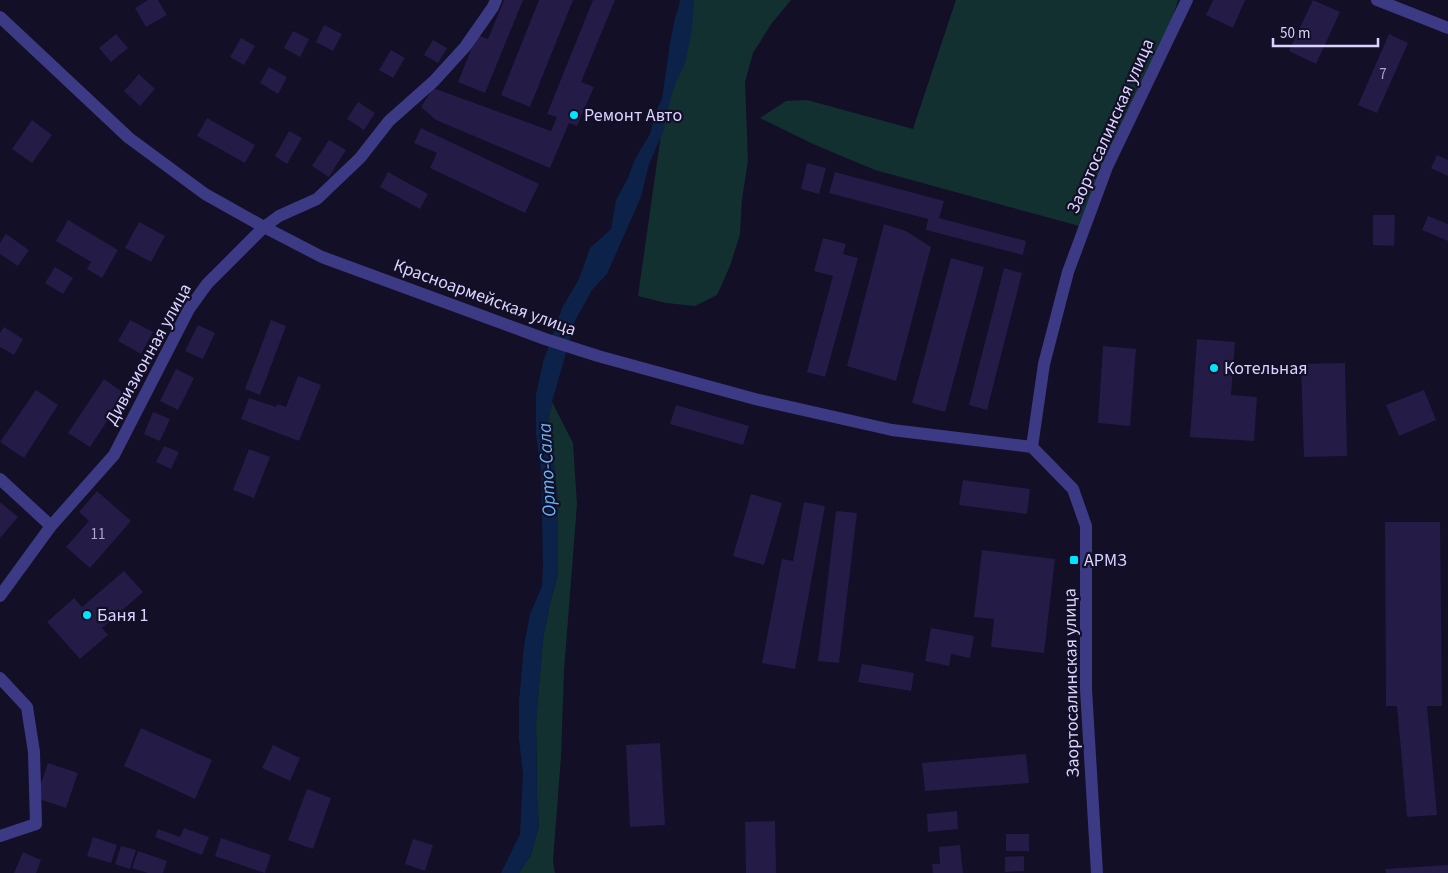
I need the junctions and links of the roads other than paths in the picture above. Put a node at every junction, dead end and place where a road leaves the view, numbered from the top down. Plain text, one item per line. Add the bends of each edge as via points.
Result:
1 (496, 0) edge
2 (1186, 0) edge
3 (1377, 0) edge
4 (0, 17) edge
5 (1448, 28) edge
6 (264, 227) junction
7 (1032, 447) junction
8 (0, 480) edge
9 (51, 526) junction
10 (0, 596) edge
11 (0, 678) edge
12 (0, 836) edge
13 (1097, 873) edge

1 - 6 street, Дивизионная улица via 465,47 434,81 388,121 353,164 317,199 279,216
2 - 7 street, Заортосалинская улица via 1107,166 1068,272 1044,364
3 - 5 street
4 - 6 street, Красноармейская улица via 129,138 205,194
6 - 7 street, Красноармейская улица via 322,257 586,352 755,399 880,427
6 - 9 street, Дивизионная улица via 206,284 189,309 114,455
7 - 13 street, Заортосалинская улица via 1073,489 1086,526 1086,689
8 - 9 street
9 - 10 street, Дивизионная улица
11 - 12 street via 27,707 34,752 36,824

